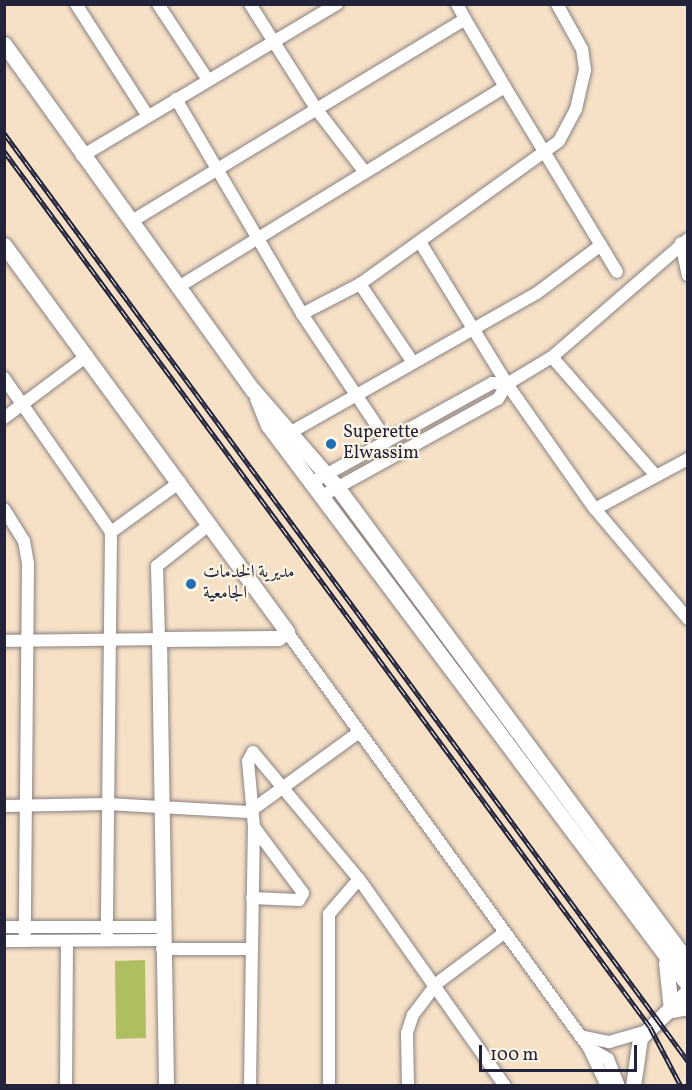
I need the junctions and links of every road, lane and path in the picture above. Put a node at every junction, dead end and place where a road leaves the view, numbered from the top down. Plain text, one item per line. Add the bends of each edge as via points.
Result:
1 (76, 4) edge
2 (158, 4) edge
3 (250, 4) edge
4 (337, 4) edge
5 (457, 4) edge
6 (557, 4) edge
7 (465, 19) junction
8 (4, 44) edge
9 (275, 44) junction
10 (208, 80) junction
11 (506, 87) junction
12 (176, 99) junction
13 (317, 110) junction
14 (148, 116) junction
15 (82, 156) junction
16 (546, 156) junction
17 (214, 170) junction
18 (364, 171) junction
19 (132, 220) junction
20 (261, 237) junction
21 (684, 241) edge
22 (420, 243) junction
23 (4, 245) edge
24 (601, 245) junction
25 (617, 272) dead end
26 (687, 275) edge
27 (360, 284) junction
28 (180, 286) junction
29 (302, 314) junction
30 (474, 325) junction
31 (87, 356) junction
32 (552, 357) junction
33 (412, 361) junction
34 (4, 378) edge
35 (507, 384) junction
36 (253, 390) junction
37 (356, 395) junction
38 (24, 405) junction
39 (4, 418) edge
40 (293, 431) junction
41 (387, 441) junction
42 (687, 459) edge
43 (325, 472) junction
44 (656, 476) junction
45 (180, 482) junction
46 (311, 483) junction
47 (337, 487) junction
48 (322, 496) junction
49 (4, 509) edge
50 (595, 509) junction
51 (209, 525) junction
52 (111, 532) junction
53 (687, 619) edge
54 (287, 632) junction
55 (107, 638) junction
56 (159, 639) junction
57 (4, 641) edge
58 (26, 642) junction
59 (359, 732) junction
60 (284, 786) junction
61 (107, 804) junction
62 (4, 806) edge
63 (25, 806) junction
64 (163, 806) junction
65 (249, 812) junction
66 (254, 827) junction
67 (359, 879) junction
68 (252, 898) junction
69 (4, 927) edge
70 (25, 928) junction
71 (504, 933) junction
72 (107, 934) junction
73 (162, 938) junction
74 (4, 941) edge
75 (25, 941) junction
76 (67, 941) junction
77 (657, 944) junction
78 (252, 949) junction
79 (687, 962) edge
80 (435, 984) junction
81 (687, 985) edge
82 (687, 991) edge
83 (687, 1007) edge
84 (671, 1010) junction
85 (687, 1014) edge
86 (645, 1032) junction
87 (580, 1036) junction
88 (589, 1048) junction
89 (633, 1063) junction
90 (66, 1086) edge
91 (166, 1086) edge
92 (250, 1086) edge
93 (329, 1086) edge
94 (408, 1086) edge
95 (505, 1086) edge
96 (607, 1086) edge
97 (619, 1086) edge
98 (626, 1086) edge
99 (633, 1086) edge

1 - 14 street
2 - 10 street
3 - 9 street
4 - 9 street
5 - 7 street
6 - 16 street via 582,49 585,70 568,127
7 - 11 street
7 - 13 street
8 - 15 street
9 - 10 street
9 - 13 street
10 - 12 street
11 - 16 street
11 - 18 street
12 - 14 street
12 - 17 street
13 - 17 street
13 - 18 street
14 - 15 street
15 - 19 street
16 - 22 street
16 - 24 street
17 - 19 street
17 - 20 street
18 - 20 street
19 - 28 street
20 - 28 street
20 - 29 street
21 - 26 street
21 - 32 street
22 - 27 street
22 - 30 street
23 - 31 street
24 - 25 street
24 - 30 street via 537,293
27 - 29 street
27 - 33 street
28 - 36 street
29 - 37 street
30 - 33 street
30 - 35 street
31 - 38 street
31 - 45 street
32 - 35 street
32 - 44 street
33 - 37 street
34 - 38 street
35 - 41 street via 492,383
35 - 47 street via 498,399
35 - 50 street
36 - 40 street
36 - 46 street via 268,425
37 - 40 street
37 - 41 street
38 - 39 street
38 - 52 street
40 - 43 street
41 - 43 street
42 - 44 street
43 - 46 street
43 - 47 street
44 - 50 street
45 - 51 street
45 - 52 street
46 - 48 street
47 - 48 street
47 - 79 street
48 - 77 street
49 - 58 street via 27,552
50 - 53 street
51 - 54 street
51 - 56 street via 157,566
52 - 55 street
54 - 56 street via 278,638
54 - 59 street
55 - 56 street
55 - 58 street
55 - 61 street
56 - 64 street
57 - 58 street
58 - 63 street
59 - 60 street
59 - 71 street
60 - 65 street
60 - 65 street via 251,753
60 - 67 street
61 - 63 street
61 - 64 street
61 - 72 street
62 - 63 street
63 - 70 street
64 - 65 street
64 - 73 street
65 - 66 street
66 - 68 street
66 - 68 street via 303,893 299,900
67 - 80 street
67 - 93 street via 329,914
68 - 78 street
69 - 70 street
70 - 72 street
70 - 75 street
71 - 80 street
71 - 87 street
72 - 73 street
72 - 76 street
73 - 78 street
73 - 91 street
74 - 75 street
75 - 76 street
76 - 90 street
77 - 81 street
77 - 84 street via 669,971
78 - 92 street
80 - 94 street via 409,1023
80 - 95 street
82 - 84 street
83 - 84 street
84 - 85 street
84 - 86 street
86 - 87 street via 609,1042
86 - 89 street
87 - 88 street
88 - 96 street
88 - 97 street via 608,1059
89 - 98 street
89 - 99 street

